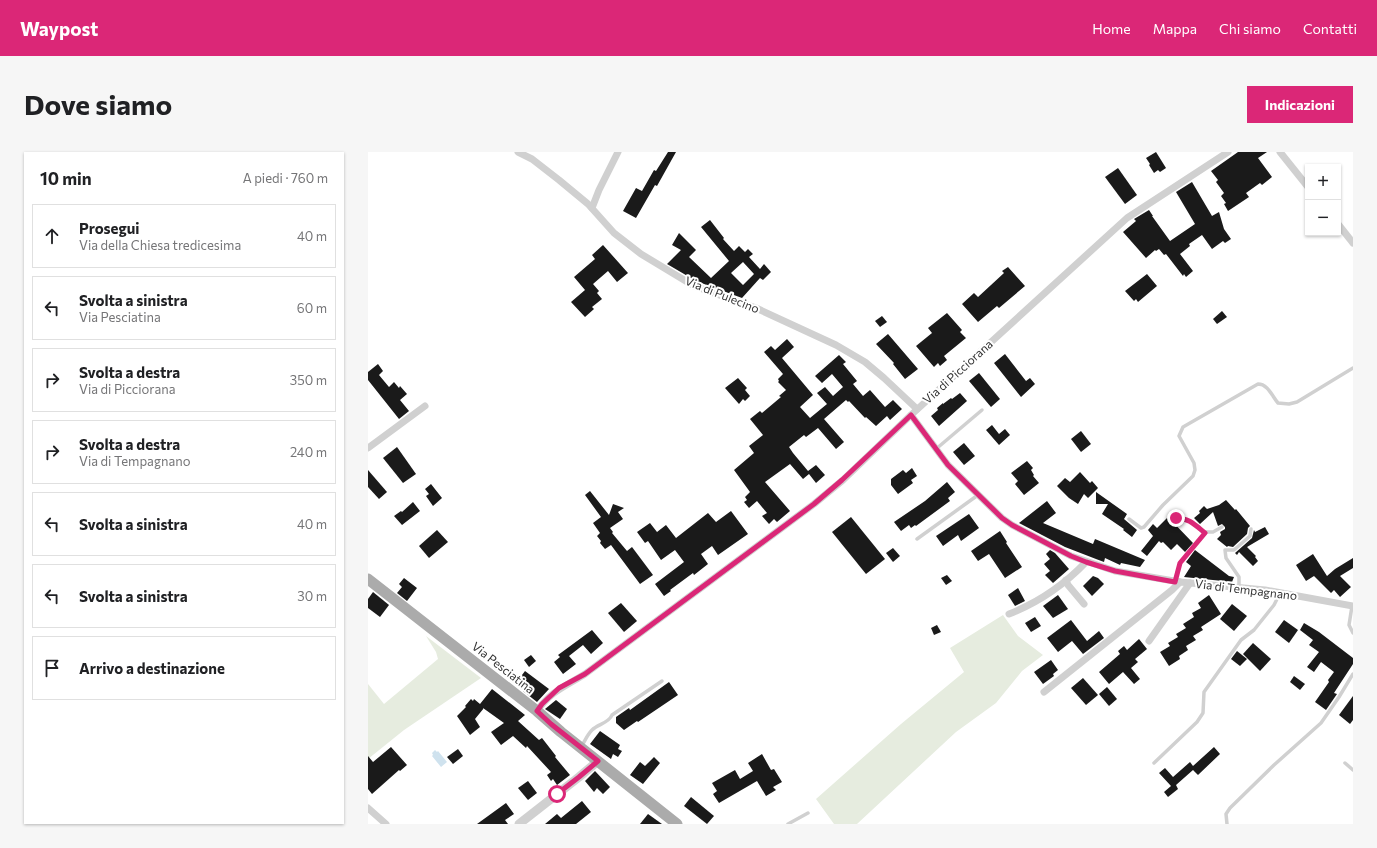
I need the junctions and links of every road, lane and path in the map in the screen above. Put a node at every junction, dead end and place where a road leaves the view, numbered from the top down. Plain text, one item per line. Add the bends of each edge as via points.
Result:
1 (518, 152) edge
2 (618, 152) edge
3 (1228, 152) edge
4 (1280, 152) edge
5 (1305, 183) edge
6 (592, 208) junction
7 (1341, 228) edge
8 (1353, 243) edge
9 (1353, 368) edge
10 (425, 406) dead end
11 (917, 409) junction
12 (982, 410) dead end
13 (911, 415) junction
14 (368, 448) edge
15 (936, 449) junction
16 (978, 495) junction
17 (1176, 518) dead end
18 (1129, 519) dead end
19 (1222, 527) dead end
20 (1251, 529) dead end
21 (1205, 533) junction
22 (917, 539) dead end
23 (1086, 562) junction
24 (368, 579) edge
25 (1066, 580) junction
26 (1177, 582) junction
27 (1190, 583) junction
28 (1239, 588) junction
29 (1280, 593) junction
30 (1084, 604) dead end
31 (1352, 606) edge
32 (1009, 614) dead end
33 (1353, 633) edge
34 (1149, 641) dead end
35 (1353, 674) edge
36 (662, 681) dead end
37 (1044, 692) dead end
38 (537, 711) junction
39 (581, 748) junction
40 (598, 761) junction
41 (1154, 763) dead end
42 (1345, 763) dead end
43 (1353, 770) edge
44 (368, 808) edge
45 (808, 813) dead end
46 (386, 824) edge
47 (520, 824) edge
48 (677, 824) edge
49 (788, 824) edge
50 (1227, 824) edge

1 - 6 street, Via di Pulecino via 532,159
2 - 6 street
3 - 11 street, Via di Picciorana via 1127,218
4 - 5 street
6 - 11 street, Via di Pulecino via 614,233 641,254 694,286 763,311 836,345 865,362
7 - 8 street
9 - 18 lane via 1297,402 1289,404 1278,403 1267,387 1258,384 1183,427 1179,436 1194,464 1192,476 1144,527 1141,528
10 - 14 street
11 - 13 street, Via di Picciorana
12 - 15 lane
13 - 15 street, Via di Tempagnano
13 - 38 street, Via di Picciorana via 814,504 585,674 559,688
15 - 16 street, Via di Tempagnano
16 - 22 lane
16 - 23 street, Via di Tempagnano via 1012,525
17 - 21 lane via 1190,520
19 - 21 lane
20 - 28 lane via 1250,536 1238,548 1225,550 1226,558 1239,577
21 - 26 lane via 1180,563
23 - 25 street
23 - 26 street, Via di Tempagnano via 1115,571
24 - 38 main road, Via Pesciatina
25 - 30 street
25 - 32 street via 1025,608
26 - 27 street, Via di Tempagnano
26 - 37 street via 1172,590
27 - 28 street, Via di Tempagnano
27 - 34 street
28 - 29 street, Via di Tempagnano
29 - 31 street, Via di Tempagnano
29 - 41 lane via 1274,606 1254,630 1241,640 1204,692 1203,713 1197,722
31 - 33 lane via 1349,625
35 - 50 lane via 1321,723 1230,808 1226,814
36 - 39 lane via 593,729
38 - 39 main road, Via Pesciatina
39 - 40 main road, Via Pesciatina
40 - 47 street
40 - 48 main road, Via Pesciatina
42 - 43 lane
44 - 46 street
45 - 49 lane

